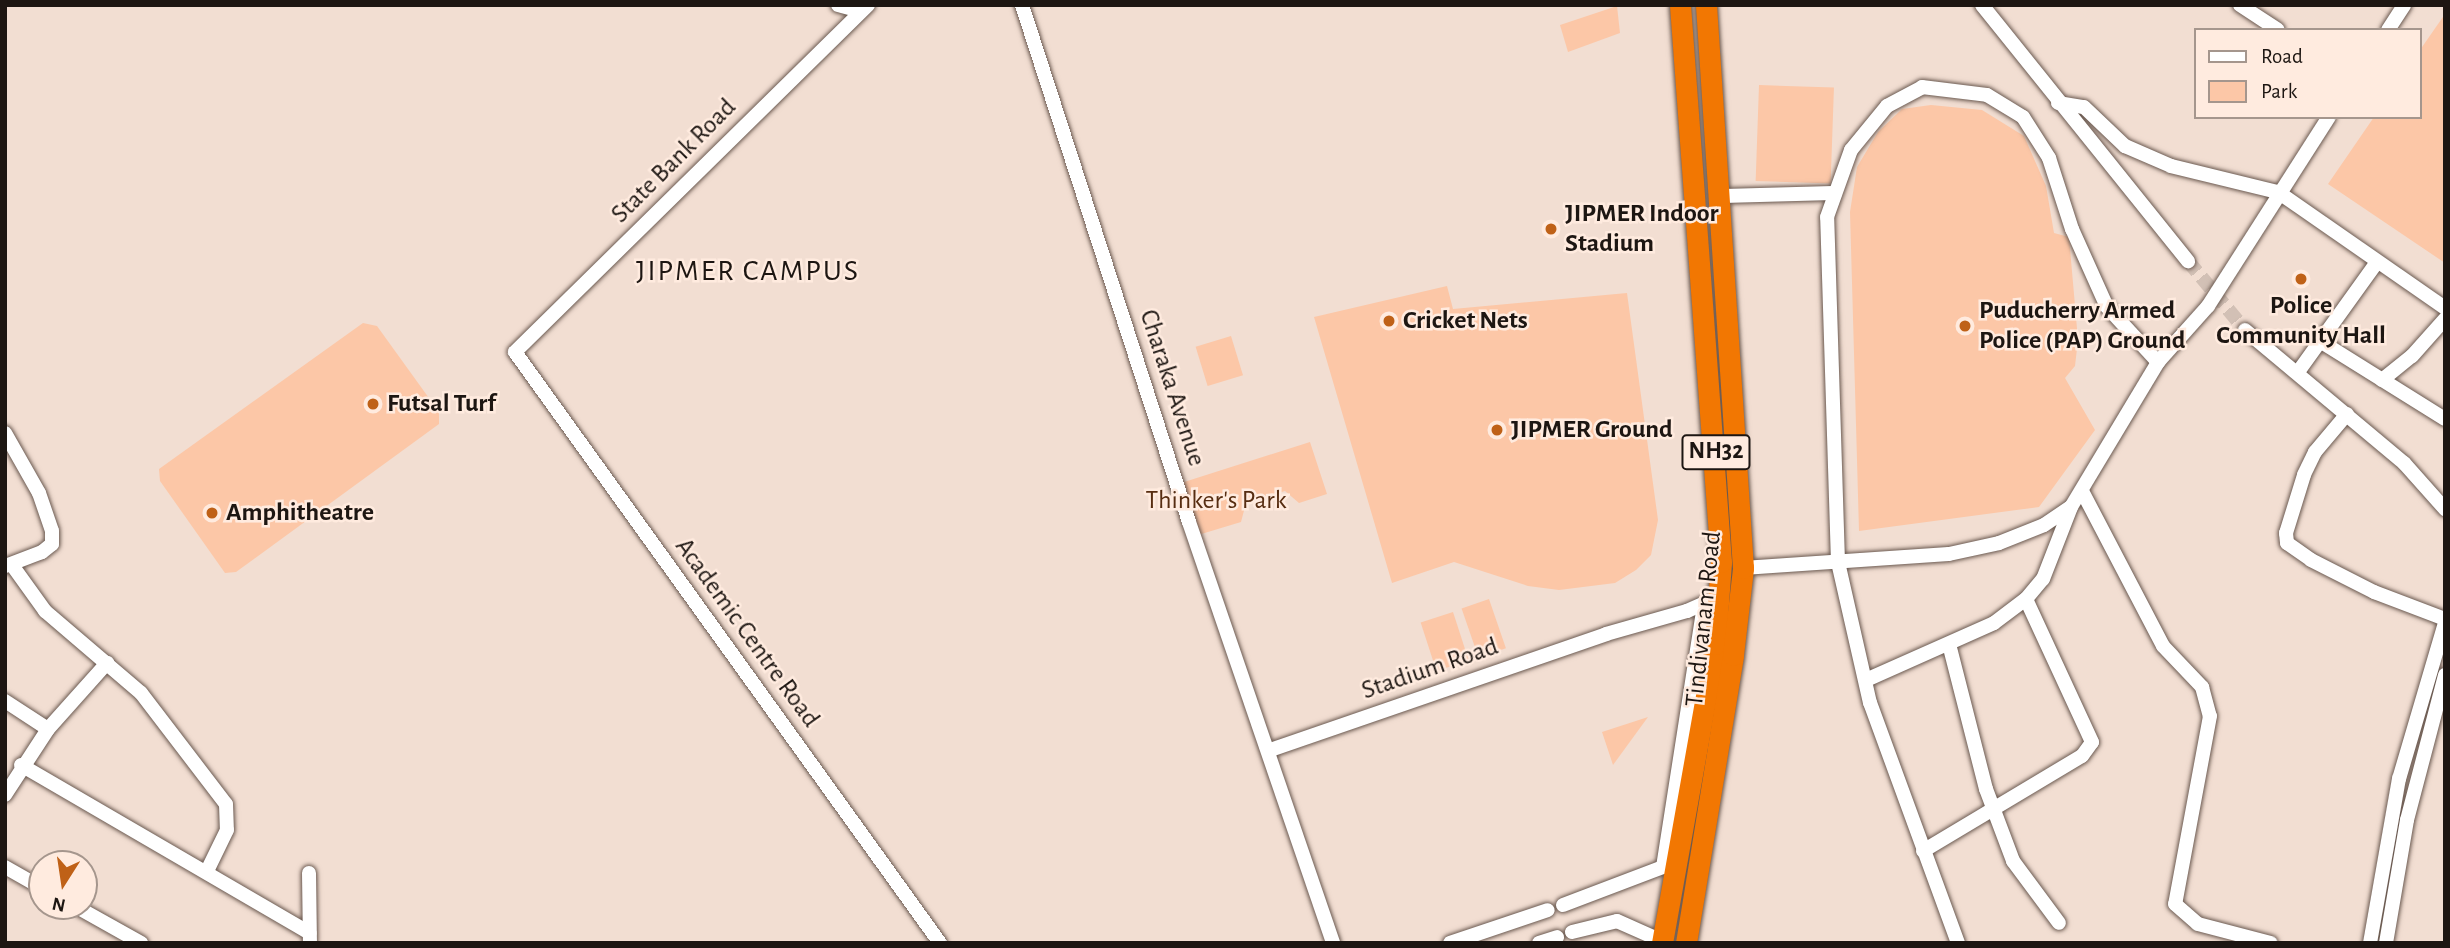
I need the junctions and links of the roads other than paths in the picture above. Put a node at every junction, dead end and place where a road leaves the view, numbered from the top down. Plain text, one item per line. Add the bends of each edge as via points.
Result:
1 (838, 5) edge
2 (1022, 5) edge
3 (1680, 5) edge
4 (1706, 5) edge
5 (1982, 5) edge
6 (2240, 5) edge
7 (2404, 5) edge
8 (864, 8) edge
9 (2275, 28) edge
10 (2389, 28) edge
11 (2058, 103) junction
12 (2328, 119) edge
13 (2278, 192) junction
14 (1835, 193) junction
15 (1721, 196) junction
16 (1697, 197) junction
17 (2188, 261) tunnel mouth
18 (2377, 262) junction
19 (2445, 307) edge
20 (2445, 319) edge
21 (2245, 330) tunnel mouth
22 (2320, 341) junction
23 (514, 352) joint
24 (2158, 362) junction
25 (2298, 372) junction
26 (2382, 380) junction
27 (2347, 414) junction
28 (2445, 419) edge
29 (5, 433) edge
30 (10, 455) edge
31 (2082, 491) junction
32 (2071, 507) junction
33 (2445, 509) edge
34 (1838, 562) junction
35 (9, 565) edge
36 (1743, 568) junction
37 (2026, 599) junction
38 (1712, 600) junction
39 (2445, 621) edge
40 (1949, 644) junction
41 (107, 663) junction
42 (2445, 675) edge
43 (1866, 680) junction
44 (5, 701) edge
45 (47, 729) junction
46 (1269, 750) junction
47 (21, 765) junction
48 (5, 795) edge
49 (1994, 810) junction
50 (1923, 851) junction
51 (5, 867) edge
52 (208, 871) junction
53 (309, 873) dead end
54 (28, 880) edge
55 (1563, 905) dead end
56 (1548, 910) dead end
57 (98, 919) edge
58 (2059, 923) dead end
59 (1573, 932) dead end
60 (1557, 937) dead end
61 (310, 938) edge
62 (1662, 942) edge
63 (141, 943) edge
64 (940, 943) edge
65 (1333, 943) edge
66 (1450, 943) edge
67 (1539, 943) edge
68 (1686, 943) edge
69 (1958, 943) edge
70 (2272, 943) edge
71 (2370, 943) edge
72 (2386, 943) edge

1 - 8 street
2 - 46 street, Charaka Avenue via 1189,522
3 - 16 highway, NH32
4 - 15 highway, Tindivanam Road / NH32
5 - 11 street
6 - 9 street
7 - 10 street
8 - 23 street, State Bank Road
11 - 13 street via 2084,107 2125,146 2171,166
11 - 17 street
12 - 13 street
13 - 18 street
13 - 24 street via 2208,306
14 - 15 street
14 - 24 street via 1851,150 1887,106 1922,87 1987,95 2023,117 2049,158 2072,229 2107,307
14 - 34 street via 1828,218
15 - 16 highway
15 - 36 highway, Tindivanam Road / NH32
16 - 38 highway, NH32 via 1720,507
18 - 19 street
18 - 22 street
20 - 26 street via 2412,356
21 - 25 street
22 - 25 street
22 - 26 street
23 - 64 street, Academic Centre Road
24 - 31 street
25 - 27 street
26 - 28 street
27 - 33 street via 2404,463
27 - 39 street via 2315,452 2304,475 2287,543 2374,592
29 - 30 street
30 - 35 street via 49,514 52,544
31 - 32 street
31 - 70 street via 2163,646 2202,687 2210,716 2175,904 2198,924
32 - 34 street via 2044,525 1999,543 1949,554
32 - 37 street via 2043,579
34 - 36 street
34 - 43 street
35 - 41 street via 35,601
36 - 68 highway, Tindivanam Road / NH32
37 - 40 street via 1994,623
37 - 49 street via 2092,742 2082,756
38 - 46 street, Stadium Road
38 - 55 street via 1663,867
38 - 62 highway, NH32
39 - 71 street via 2399,779
40 - 43 street
40 - 49 street
41 - 45 street
41 - 52 street via 142,693 226,804 228,830
42 - 72 street via 2407,820
43 - 50 street
44 - 45 street
45 - 47 street
46 - 65 street, Charaka Avenue
47 - 48 street
47 - 52 street
49 - 50 street
49 - 58 street via 2013,861
50 - 69 street
51 - 54 street
52 - 61 street
53 - 61 street
56 - 66 street
57 - 63 street
59 - 62 street via 1617,921
60 - 67 street

